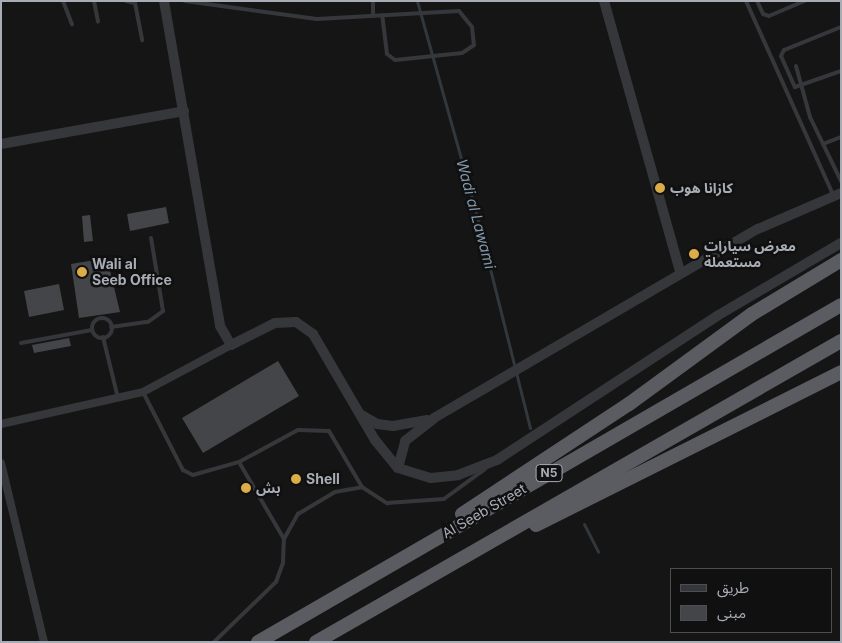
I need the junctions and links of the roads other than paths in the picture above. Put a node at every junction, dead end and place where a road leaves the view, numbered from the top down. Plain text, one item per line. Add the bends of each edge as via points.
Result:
1 (63, 1) edge
2 (94, 1) edge
3 (126, 1) edge
4 (164, 1) edge
5 (185, 1) edge
6 (373, 1) edge
7 (604, 1) edge
8 (746, 1) edge
9 (757, 1) edge
10 (805, 1) edge
11 (373, 15) junction
12 (382, 15) junction
13 (98, 22) dead end
14 (72, 24) dead end
15 (841, 27) edge
16 (142, 40) dead end
17 (796, 66) dead end
18 (841, 71) edge
19 (804, 85) junction
20 (184, 111) junction
21 (841, 137) edge
22 (1, 144) edge
23 (823, 144) junction
24 (841, 181) edge
25 (837, 195) edge
26 (151, 238) dead end
27 (841, 242) edge
28 (841, 260) edge
29 (680, 272) junction
30 (841, 305) edge
31 (111, 326) junction
32 (92, 330) junction
33 (103, 337) junction
34 (841, 341) edge
35 (21, 344) dead end
36 (231, 345) junction
37 (841, 372) edge
38 (841, 379) edge
39 (143, 392) junction
40 (118, 398) junction
41 (776, 404) junction
42 (359, 414) junction
43 (434, 418) junction
44 (1, 424) edge
45 (498, 460) junction
46 (1, 462) edge
47 (239, 462) junction
48 (398, 468) junction
49 (362, 488) junction
50 (284, 539) junction
51 (472, 554) junction
52 (280, 629) junction
53 (44, 642) edge
54 (214, 642) edge
55 (258, 642) edge
56 (316, 642) edge

1 - 14 lane
2 - 13 lane
3 - 16 lane via 135,3
4 - 20 street
5 - 11 lane via 317,19
6 - 11 lane
7 - 29 street
8 - 25 lane
9 - 10 lane via 763,14 769,16
11 - 12 lane
12 - 12 lane via 459,10 472,27 474,45 462,53 395,60 388,54
15 - 19 lane via 782,53 794,86
17 - 19 lane
18 - 19 lane
19 - 23 lane via 810,117
20 - 22 street
20 - 36 street via 220,326
21 - 23 lane
23 - 24 lane
25 - 29 street via 758,229
26 - 31 lane via 163,311 148,322
27 - 45 street via 717,316
28 - 52 highway via 752,314 629,404
29 - 43 street
30 - 52 highway, Al Seeb Street / N5
31 - 32 lane via 102,318 94,321
31 - 33 lane
32 - 33 lane
32 - 35 lane
33 - 40 lane
34 - 51 highway, N5
36 - 39 street
36 - 42 street via 276,323 296,322 313,334
37 - 41 highway
38 - 41 lane
39 - 40 street
39 - 47 lane via 183,470 194,475
40 - 44 street
41 - 51 highway via 582,505
42 - 43 street via 377,424 393,426
42 - 48 street
43 - 48 street via 405,441
45 - 48 street via 458,475 431,478
45 - 49 lane via 444,499 387,503
46 - 53 street
47 - 49 lane via 298,430 329,431
47 - 50 lane
49 - 50 lane via 335,492 298,514
50 - 54 lane via 283,563 276,582
51 - 56 highway, N5
52 - 55 highway, Al Seeb Street / N5

